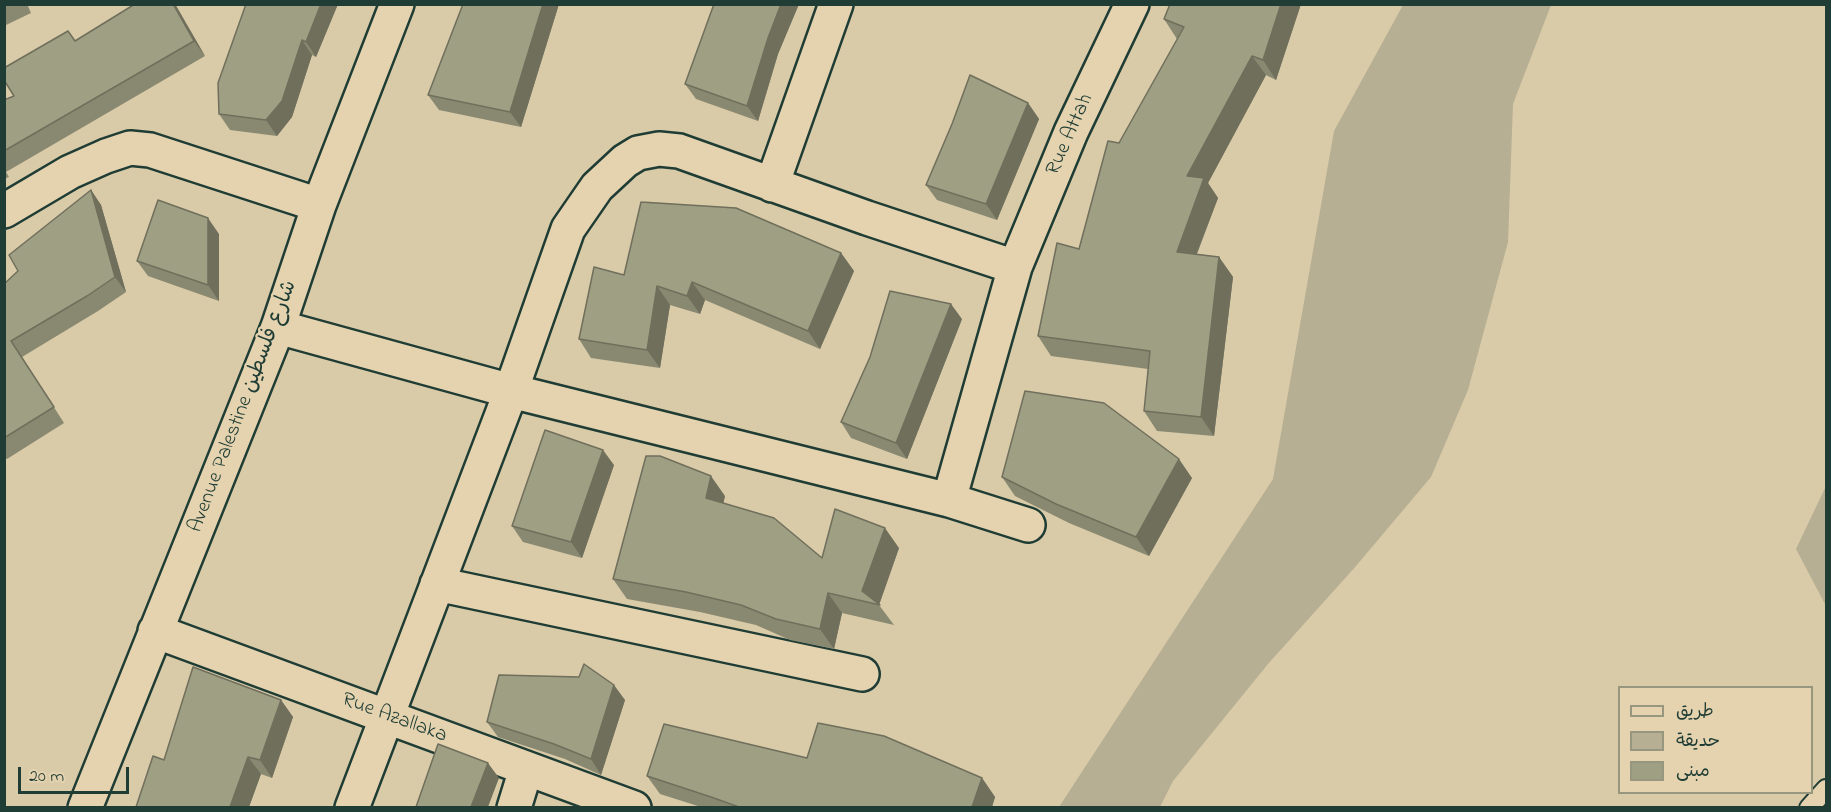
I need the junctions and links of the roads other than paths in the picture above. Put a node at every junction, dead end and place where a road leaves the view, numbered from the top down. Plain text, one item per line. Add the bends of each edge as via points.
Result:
1 (397, 4) edge
2 (836, 4) edge
3 (1132, 4) edge
4 (771, 185) junction
5 (319, 205) junction
6 (4, 211) edge
7 (1015, 267) junction
8 (278, 327) junction
9 (511, 391) junction
10 (949, 500) junction
11 (1028, 525) dead end
12 (437, 584) junction
13 (155, 631) junction
14 (862, 674) dead end
15 (386, 716) junction
16 (526, 769) junction
17 (1827, 789) edge
18 (86, 807) edge
19 (352, 807) edge
20 (514, 807) edge
21 (634, 807) edge
22 (1809, 807) edge

1 - 5 street, Avenue Palestine شارع فلسطين
2 - 4 street
3 - 7 street, Rue Attah via 1071,132
4 - 7 street
4 - 9 street via 679,151 659,149 638,153 625,161 597,187 568,229
5 - 6 street via 150,150 130,148 70,172
5 - 8 street, Avenue Palestine شارع فلسطين
7 - 10 street, Rue Attah
8 - 9 street
8 - 13 street, Avenue Palestine شارع فلسطين
9 - 10 street
9 - 12 street
10 - 11 street
12 - 14 street
12 - 15 street
13 - 15 street, Rue Azallaka
13 - 18 street, Avenue Palestine شارع فلسطين
15 - 16 street, Rue Azallaka
15 - 19 street
16 - 20 street
16 - 21 street, Rue Azallaka
17 - 22 lane

